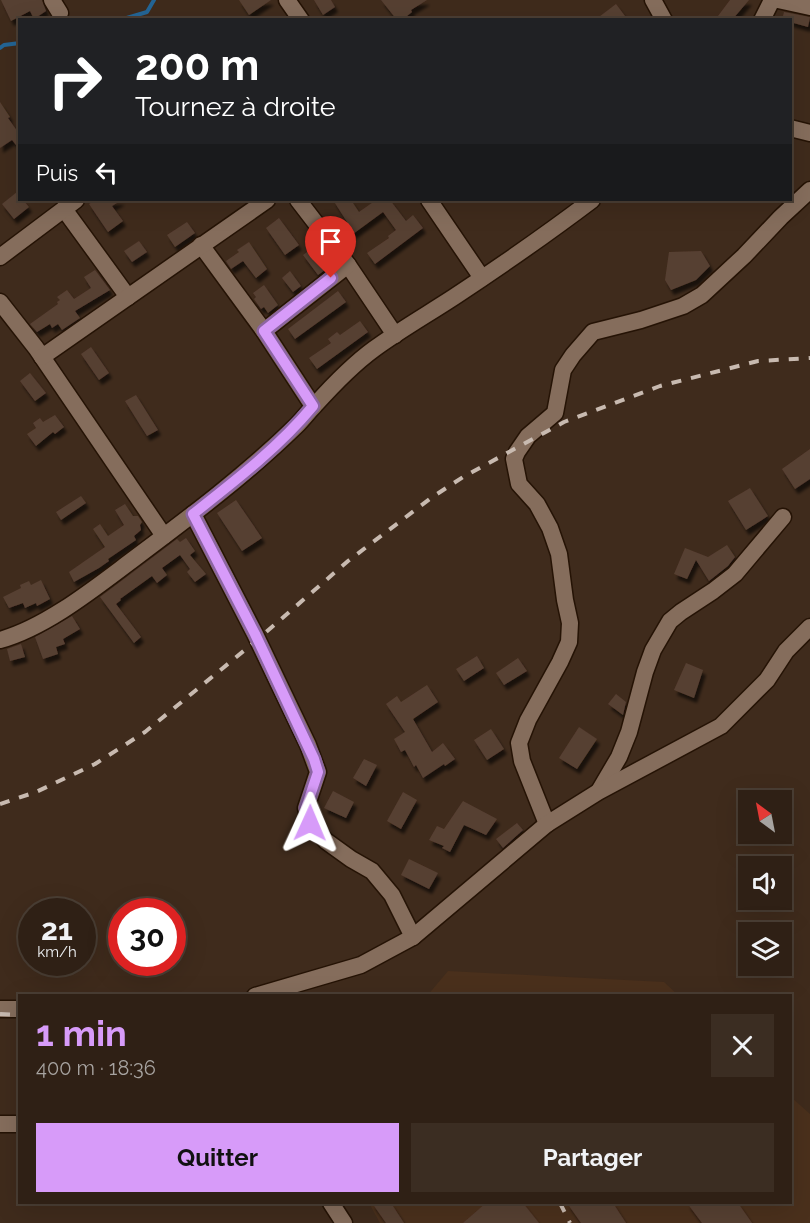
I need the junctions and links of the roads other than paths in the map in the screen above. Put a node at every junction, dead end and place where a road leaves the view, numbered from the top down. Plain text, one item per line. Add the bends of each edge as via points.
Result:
1 (288, 0) edge
2 (653, 0) edge
3 (772, 0) edge
4 (778, 0) edge
5 (810, 7) edge
6 (300, 18) edge
7 (663, 18) edge
8 (763, 18) edge
9 (792, 128) edge
10 (810, 133) edge
11 (810, 190) edge
12 (266, 201) edge
13 (299, 201) edge
14 (430, 201) edge
15 (591, 201) edge
16 (70, 204) edge
17 (201, 245) junction
18 (0, 257) edge
19 (348, 265) junction
20 (482, 278) junction
21 (128, 297) junction
22 (0, 302) edge
23 (264, 331) junction
24 (395, 335) junction
25 (42, 357) junction
26 (313, 406) junction
27 (193, 514) junction
28 (783, 517) dead end
29 (164, 536) junction
30 (810, 627) edge
31 (0, 640) edge
32 (598, 792) junction
33 (547, 824) junction
34 (413, 937) junction
35 (262, 994) edge
36 (0, 1009) edge
37 (18, 1010) edge
38 (0, 1124) edge
39 (18, 1124) edge
40 (332, 1204) edge
41 (343, 1223) edge

1 - 6 street
2 - 7 street
3 - 8 street
4 - 5 street
9 - 10 street
11 - 33 street via 702,295 683,306 593,332 563,370 555,413 528,436 514,459 519,484 537,504 559,554 570,623 569,642 519,743 522,761
12 - 17 street
13 - 19 street
14 - 20 street
15 - 20 street
16 - 18 street
16 - 21 street
17 - 21 street
17 - 23 street
19 - 23 street
19 - 24 street
20 - 24 street
21 - 25 street
22 - 25 street
23 - 26 street
24 - 26 street via 345,374
25 - 29 street
26 - 27 street via 274,447
27 - 29 street
27 - 34 street via 314,759 318,772 306,808 310,823 326,840 372,871 392,895
28 - 32 street via 735,574 670,621 653,650 619,757
29 - 31 street via 57,614
30 - 32 street via 786,651 767,680 721,726
32 - 33 street
33 - 34 street
34 - 35 street via 361,965
36 - 37 street
38 - 39 street
40 - 41 street

